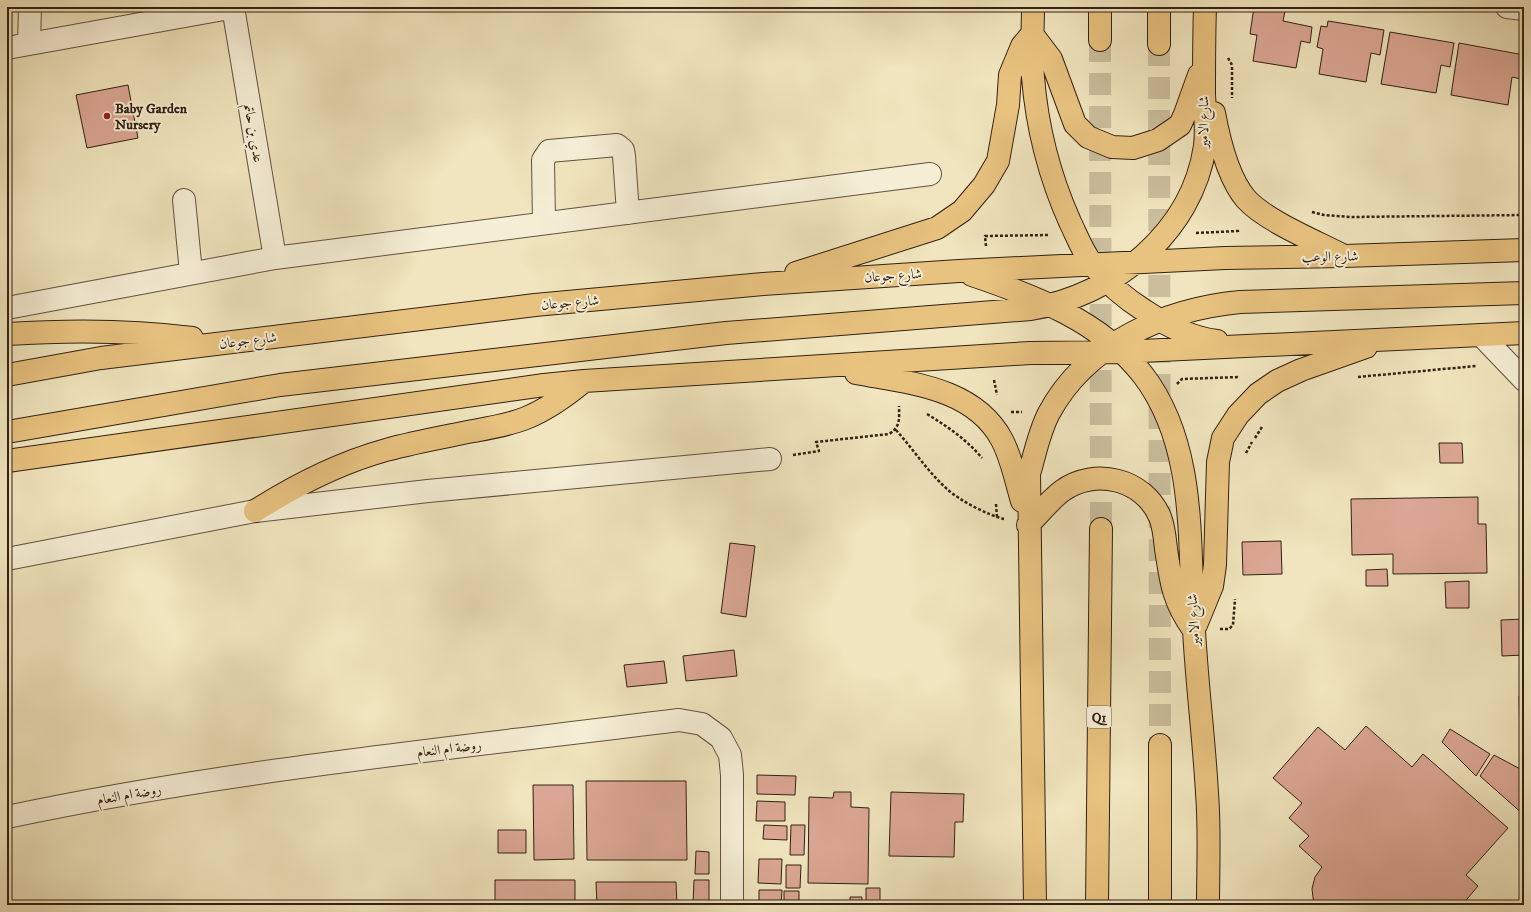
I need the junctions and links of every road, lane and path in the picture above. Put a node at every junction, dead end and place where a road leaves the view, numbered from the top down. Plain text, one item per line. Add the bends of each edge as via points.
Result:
1 (30, 7) edge
2 (234, 7) edge
3 (1033, 7) edge
4 (1100, 7) edge
5 (1159, 7) edge
6 (1205, 7) edge
7 (1507, 7) edge
8 (1524, 9) edge
9 (1032, 34) junction
10 (1100, 40) tunnel mouth
11 (29, 44) junction
12 (1159, 44) tunnel mouth
13 (7, 48) edge
14 (1204, 61) junction
15 (1232, 102) dead end
16 (930, 174) dead end
17 (184, 200) dead end
18 (1311, 211) dead end
19 (628, 213) junction
20 (1524, 215) edge
21 (544, 223) junction
22 (1076, 234) junction
23 (1524, 250) edge
24 (1344, 256) junction
25 (275, 258) junction
26 (1136, 262) junction
27 (1092, 264) junction
28 (986, 270) junction
29 (959, 271) junction
30 (191, 274) junction
31 (1108, 282) junction
32 (763, 284) junction
33 (1524, 293) edge
34 (1051, 305) junction
35 (7, 308) edge
36 (1160, 321) junction
37 (1524, 333) edge
38 (7, 334) edge
39 (1481, 334) junction
40 (1389, 339) junction
41 (229, 342) junction
42 (1248, 346) junction
43 (1110, 350) junction
44 (989, 356) junction
45 (1508, 363) junction
46 (826, 367) junction
47 (7, 375) edge
48 (1358, 377) dead end
49 (1524, 380) edge
50 (584, 381) junction
51 (998, 398) dead end
52 (1158, 399) junction
53 (906, 407) dead end
54 (1030, 411) dead end
55 (919, 412) dead end
56 (1008, 412) dead end
57 (1266, 423) dead end
58 (896, 430) junction
59 (7, 432) edge
60 (1244, 456) dead end
61 (770, 459) joint
62 (7, 461) edge
63 (987, 464) dead end
64 (996, 503) dead end
65 (255, 511) junction
66 (997, 518) junction
67 (1028, 525) junction
68 (1101, 529) tunnel mouth
69 (7, 559) edge
70 (1235, 597) dead end
71 (1194, 630) junction
72 (1160, 745) tunnel mouth
73 (7, 817) edge
74 (732, 905) edge
75 (1035, 905) edge
76 (1097, 905) edge
77 (1160, 905) edge
78 (1208, 905) edge

1 - 11 street
2 - 11 street, عدي بن حاتم
2 - 25 street, عدي بن حاتم
3 - 9 main road
4 - 10 main road
5 - 12 main road
6 - 14 main road, شارع الامير
7 - 8 street
9 - 14 main road via 1051,60 1075,124 1088,137 1112,147 1133,148 1158,140 1180,124 1186,114
9 - 22 main road via 1032,75 1045,157 1058,196
9 - 32 main road via 1022,46 1010,75 1008,105 998,161 984,185 962,211 937,228
11 - 13 street, عدي بن حاتم
14 - 15 path via 1228,58 1231,61
14 - 24 main road via 1220,141 1229,168 1246,198 1258,210
14 - 26 main road, شارع الامير via 1205,146 1196,185 1166,234
16 - 19 street
17 - 30 street
18 - 20 path via 1324,215 1351,217
19 - 21 street
19 - 21 street via 624,156 623,150 617,145 549,151 543,160
21 - 25 street
22 - 27 main road
22 - 28 path via 985,236
23 - 24 main road, شارع الوعب
24 - 26 main road, شارع الوعب via 1238,257
25 - 30 street
26 - 27 main road, شارع جوعان
26 - 31 main road, شارع الامير
27 - 28 main road, شارع جوعان
27 - 31 main road
28 - 29 main road, شارع جوعان
29 - 32 main road, شارع جوعان
29 - 34 main road, شارع الامير
30 - 35 street
31 - 34 main road, شارع الامير via 1081,296
31 - 36 main road
32 - 41 main road, شارع جوعان via 535,305
33 - 36 main road via 1240,302 1194,309
34 - 43 main road, شارع الامير via 1083,323
34 - 59 main road, شارع الامير via 1030,309 726,333 280,385
36 - 42 main road via 1188,334
36 - 43 main road via 1136,331
37 - 39 main road
38 - 41 main road via 122,332
39 - 40 main road
39 - 45 street
40 - 42 main road
40 - 71 main road via 1277,381 1258,394 1238,415 1223,438 1218,462 1212,586
41 - 47 main road, شارع جوعان via 101,358
42 - 43 main road
42 - 52 path via 1245,376 1182,379
43 - 44 main road
43 - 52 main road, شارع الامير via 1142,375
43 - 67 main road via 1072,380 1050,412 1029,474
44 - 46 main road
44 - 51 path
45 - 48 path
45 - 49 street
46 - 50 main road
46 - 67 main road via 916,384 944,392 971,406 990,422 1010,456
50 - 62 main road via 544,384
50 - 65 main road via 566,396 525,418 495,427 386,450 356,460 287,491
52 - 71 main road, شارع الامير via 1183,469 1188,504
53 - 58 path via 899,405 899,422
54 - 56 path
55 - 63 path via 950,428
57 - 60 path
58 - 61 path via 889,434 816,442 819,451
58 - 66 path via 947,489
61 - 65 street via 428,491
64 - 66 path
65 - 69 street
66 - 67 path
67 - 71 main road via 1062,491 1080,482 1098,478 1118,480 1135,488 1150,500 1160,517 1175,600
67 - 75 main road
68 - 76 main road, Q1
70 - 71 path via 1235,620 1229,629
71 - 78 main road, شارع الامير via 1207,795
72 - 77 main road
73 - 74 street, روضة ام النعام via 213,779 679,720 702,724 721,738 730,755

